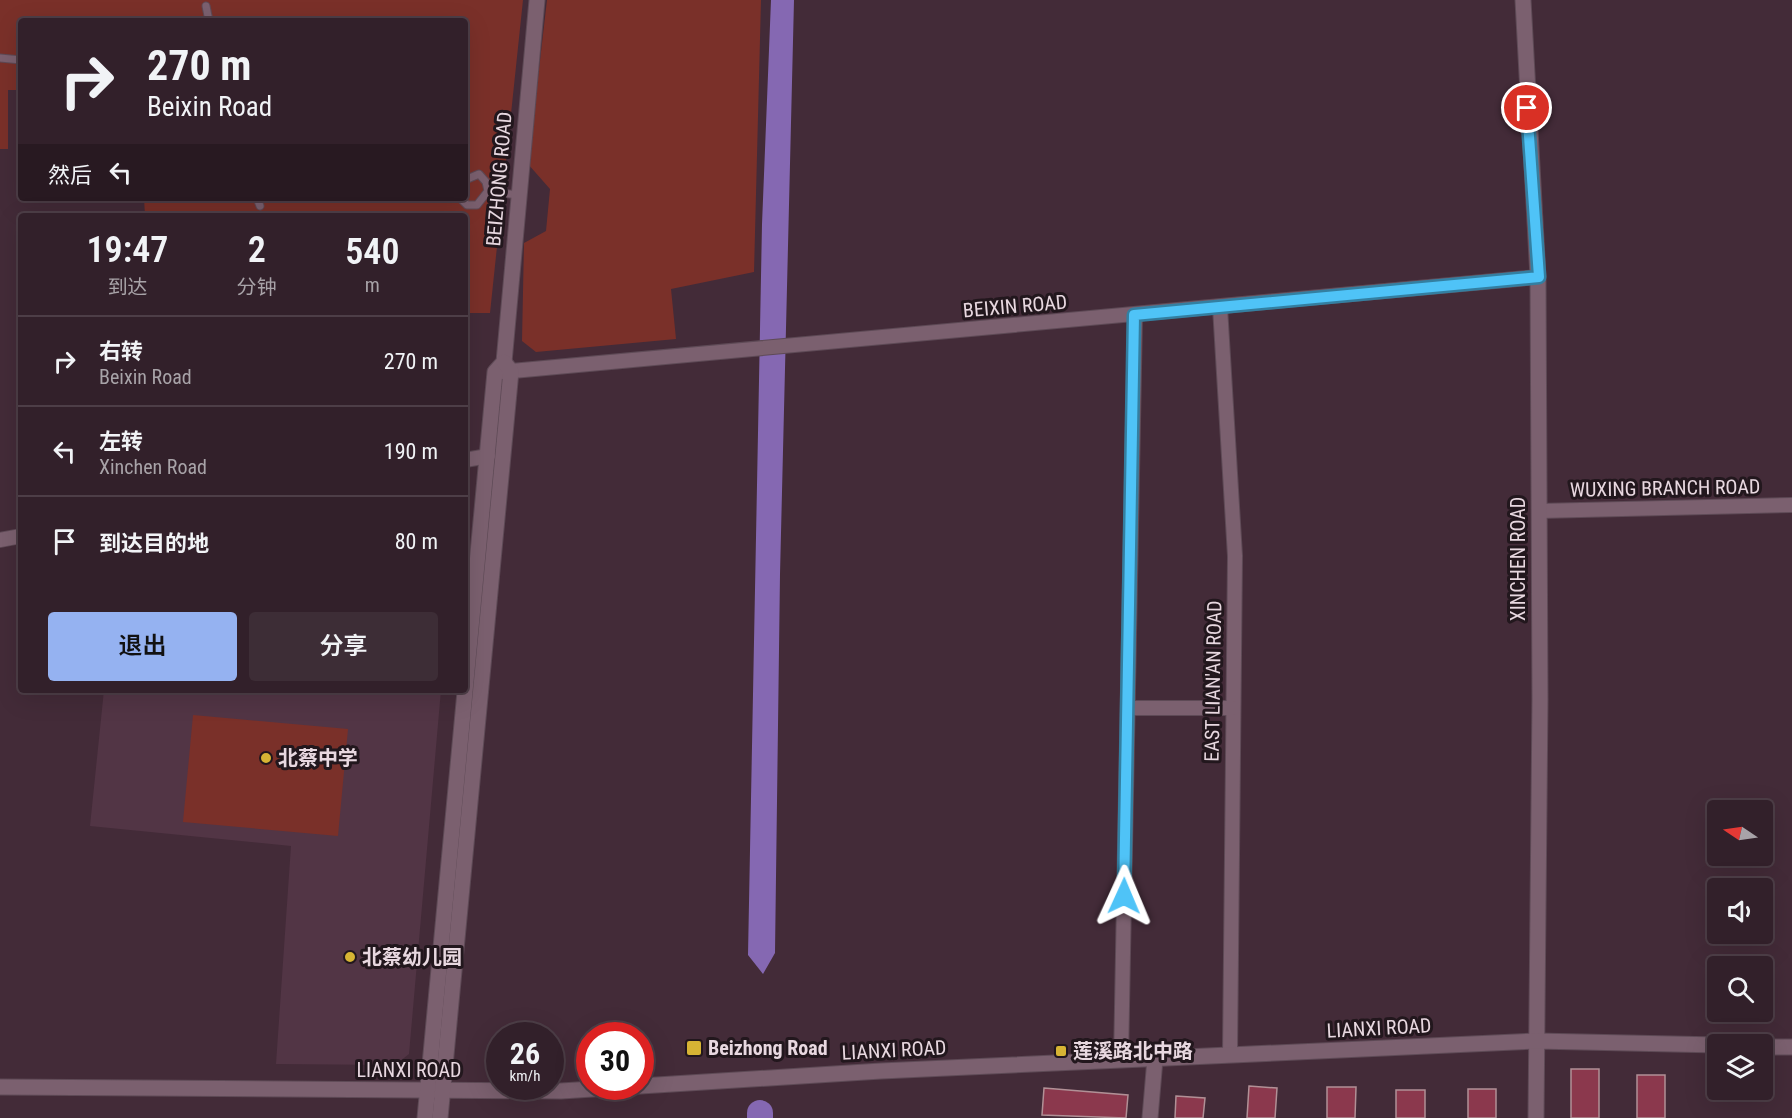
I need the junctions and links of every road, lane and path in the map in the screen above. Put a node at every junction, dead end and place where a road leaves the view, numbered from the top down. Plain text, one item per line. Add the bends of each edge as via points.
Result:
1 (537, 0) edge
2 (1523, 0) edge
3 (206, 6) dead end
4 (208, 18) edge
5 (0, 58) edge
6 (18, 60) edge
7 (468, 179) edge
8 (488, 191) junction
9 (519, 195) junction
10 (258, 201) edge
11 (463, 201) edge
12 (260, 206) dead end
13 (1539, 277) junction
14 (1220, 307) junction
15 (1134, 315) junction
16 (503, 368) junction
17 (488, 456) junction
18 (468, 459) edge
19 (1792, 506) edge
20 (1539, 511) junction
21 (18, 537) edge
22 (0, 540) edge
23 (1128, 708) junction
24 (1233, 708) junction
25 (1536, 1041) junction
26 (1707, 1045) edge
27 (1773, 1047) edge
28 (1792, 1047) edge
29 (1230, 1055) junction
30 (1155, 1059) junction
31 (1121, 1060) junction
32 (0, 1087) edge
33 (435, 1092) junction
34 (425, 1118) edge
35 (440, 1118) edge
36 (1150, 1118) edge
37 (1536, 1118) edge

1 - 9 street, BEIZHONG ROAD
2 - 13 street, XINCHEN ROAD
3 - 4 lane
5 - 6 lane
7 - 8 lane via 479,174
8 - 9 lane
8 - 11 lane via 477,205 467,206
9 - 16 street, BEIZHONG ROAD
10 - 12 lane
13 - 14 street, BEIXIN ROAD
13 - 20 street, XINCHEN ROAD
14 - 15 street, BEIXIN ROAD
14 - 24 street, EAST LIAN'AN ROAD via 1234,521
15 - 16 street, BEIXIN ROAD
15 - 23 street
16 - 17 street, BEIZHONG ROAD
16 - 33 street, BEIZHONG ROAD
17 - 18 street
17 - 33 street, BEIZHONG ROAD
19 - 20 street, WUXING BRANCH ROAD
20 - 25 street, XINCHEN ROAD
21 - 22 street
23 - 24 street
23 - 31 street
24 - 29 street, EAST LIAN'AN ROAD
25 - 26 street, LIANXI ROAD
25 - 29 street, LIANXI ROAD
25 - 37 street, XINCHEN ROAD
27 - 28 street
29 - 30 street, LIANXI ROAD
30 - 31 street, LIANXI ROAD
30 - 36 street
31 - 33 street, LIANXI ROAD via 561,1091
32 - 33 street, LIANXI ROAD
33 - 34 street, BEIZHONG ROAD
33 - 35 street, BEIZHONG ROAD

